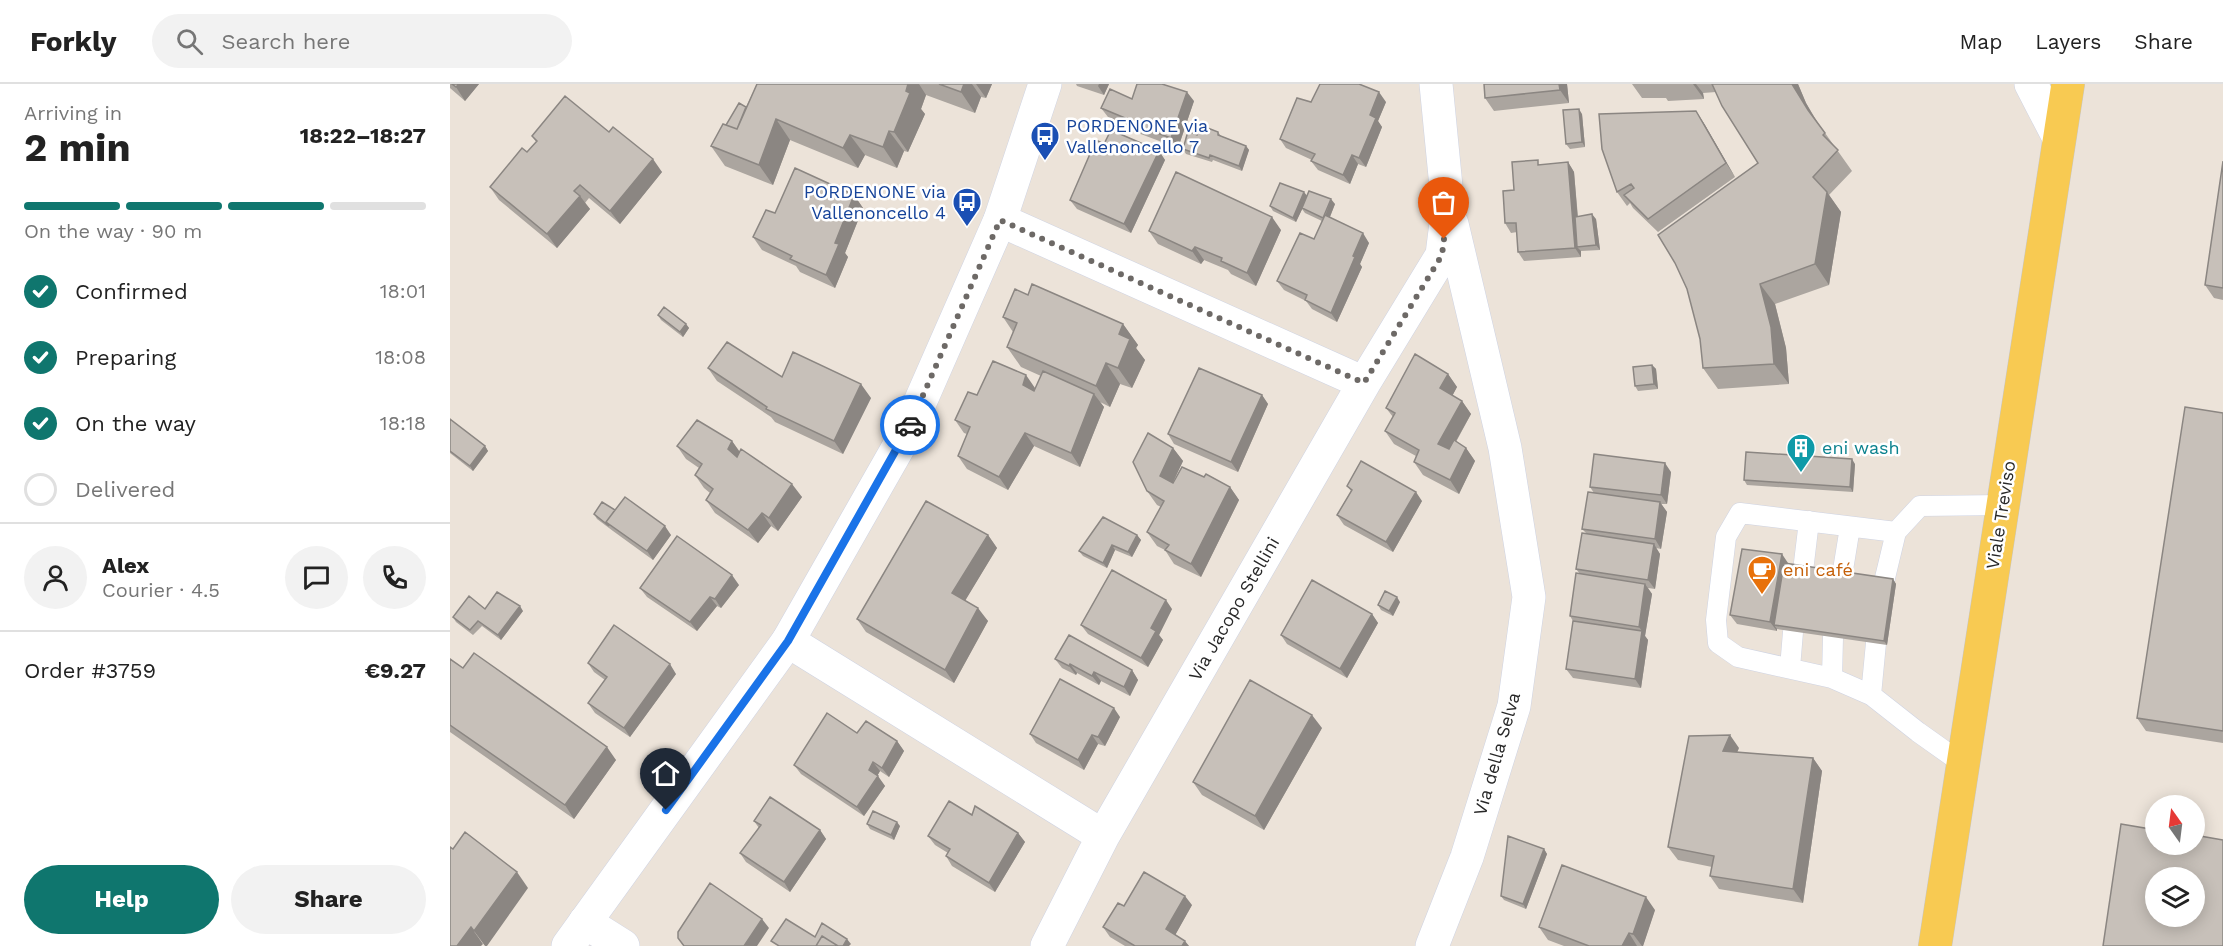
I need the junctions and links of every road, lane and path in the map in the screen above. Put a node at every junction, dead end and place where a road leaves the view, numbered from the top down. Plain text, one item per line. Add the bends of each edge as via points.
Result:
1 (1045, 84) edge
2 (1436, 84) edge
3 (2031, 84) edge
4 (2068, 84) edge
5 (2060, 138) junction
6 (1448, 207) junction
7 (1000, 220) junction
8 (1364, 383) junction
9 (1505, 448) joint
10 (2003, 505) junction
11 (1809, 522) junction
12 (1850, 527) junction
13 (1896, 532) junction
14 (1803, 571) edge
15 (1842, 576) edge
16 (1884, 582) edge
17 (1792, 632) edge
18 (1833, 637) edge
19 (788, 641) junction
20 (1876, 643) edge
21 (1790, 668) junction
22 (1832, 678) junction
23 (1871, 694) junction
24 (1963, 764) junction
25 (1103, 836) junction
26 (576, 934) edge
27 (623, 946) edge
28 (1047, 946) edge
29 (1432, 946) edge
30 (1935, 946) edge

1 - 7 street
2 - 6 street, Via Jacopo Stellini
3 - 5 street
4 - 5 main road, Viale Treviso
5 - 10 main road, Viale Treviso
6 - 8 street, Via Jacopo Stellini via 1442,255
6 - 9 street, Via Jacopo Stellini
7 - 8 street
7 - 19 street via 907,432
8 - 25 street, Via Jacopo Stellini
9 - 29 street, Via della Selva via 1529,597 1514,706 1467,857
10 - 13 lane via 1920,506
10 - 24 main road, Viale Treviso
11 - 12 lane
11 - 14 lane
11 - 21 lane via 1740,513 1726,537 1716,620 1718,643 1738,657
12 - 13 lane
12 - 15 lane
13 - 16 lane
17 - 21 lane
18 - 22 lane
19 - 25 street
19 - 26 street
20 - 23 lane
21 - 22 lane
22 - 23 lane
23 - 24 lane
24 - 30 main road, Viale Treviso
25 - 28 street, Via Jacopo Stellini
26 - 27 street

